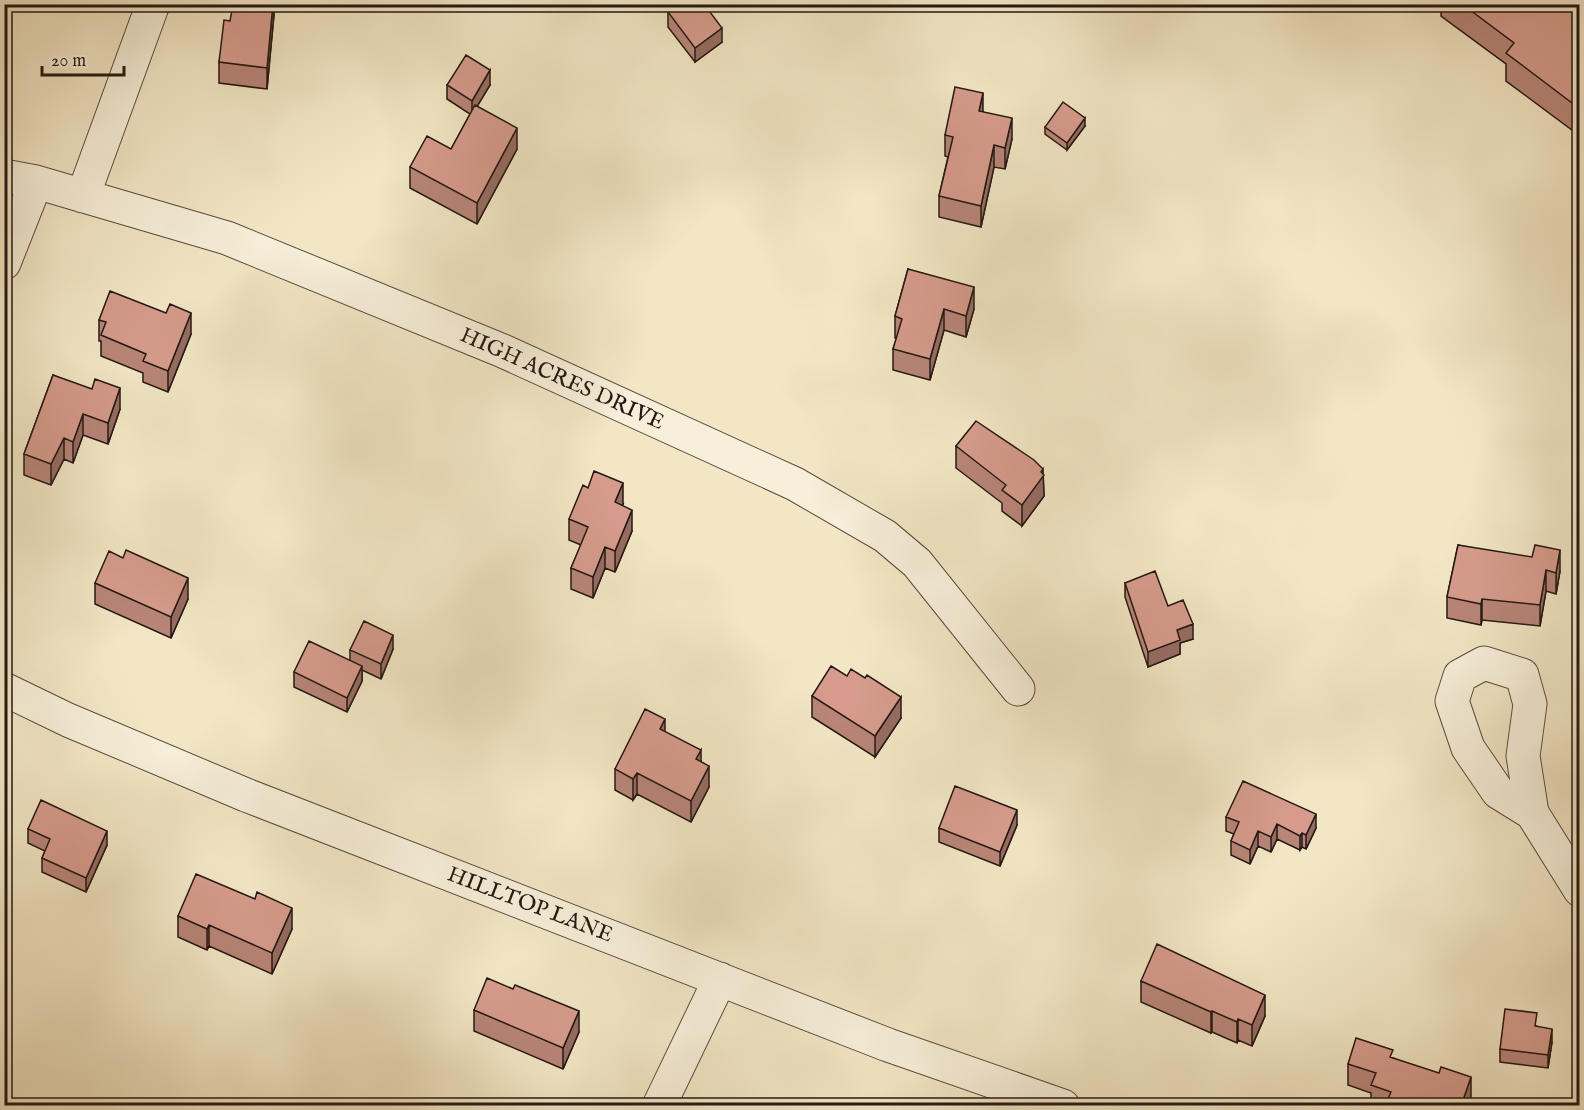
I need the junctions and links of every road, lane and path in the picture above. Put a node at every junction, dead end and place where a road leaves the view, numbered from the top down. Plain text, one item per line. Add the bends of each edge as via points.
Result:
1 (153, 4) edge
2 (4, 176) edge
3 (36, 182) junction
4 (83, 196) junction
5 (4, 262) edge
6 (4, 689) edge
7 (1018, 689) dead end
8 (1532, 813) dead end
9 (1580, 890) edge
10 (720, 979) junction
11 (659, 1106) edge
12 (1063, 1106) edge

1 - 4 street
2 - 3 street, HIGH ACRES DRIVE
3 - 4 street, HIGH ACRES DRIVE
3 - 5 street
4 - 7 street, HIGH ACRES DRIVE via 237,243 503,351 795,484 885,536 917,563
6 - 10 street, HILLTOP LANE via 246,795
8 - 9 street
10 - 11 street
10 - 12 street, HILLTOP LANE via 888,1045

